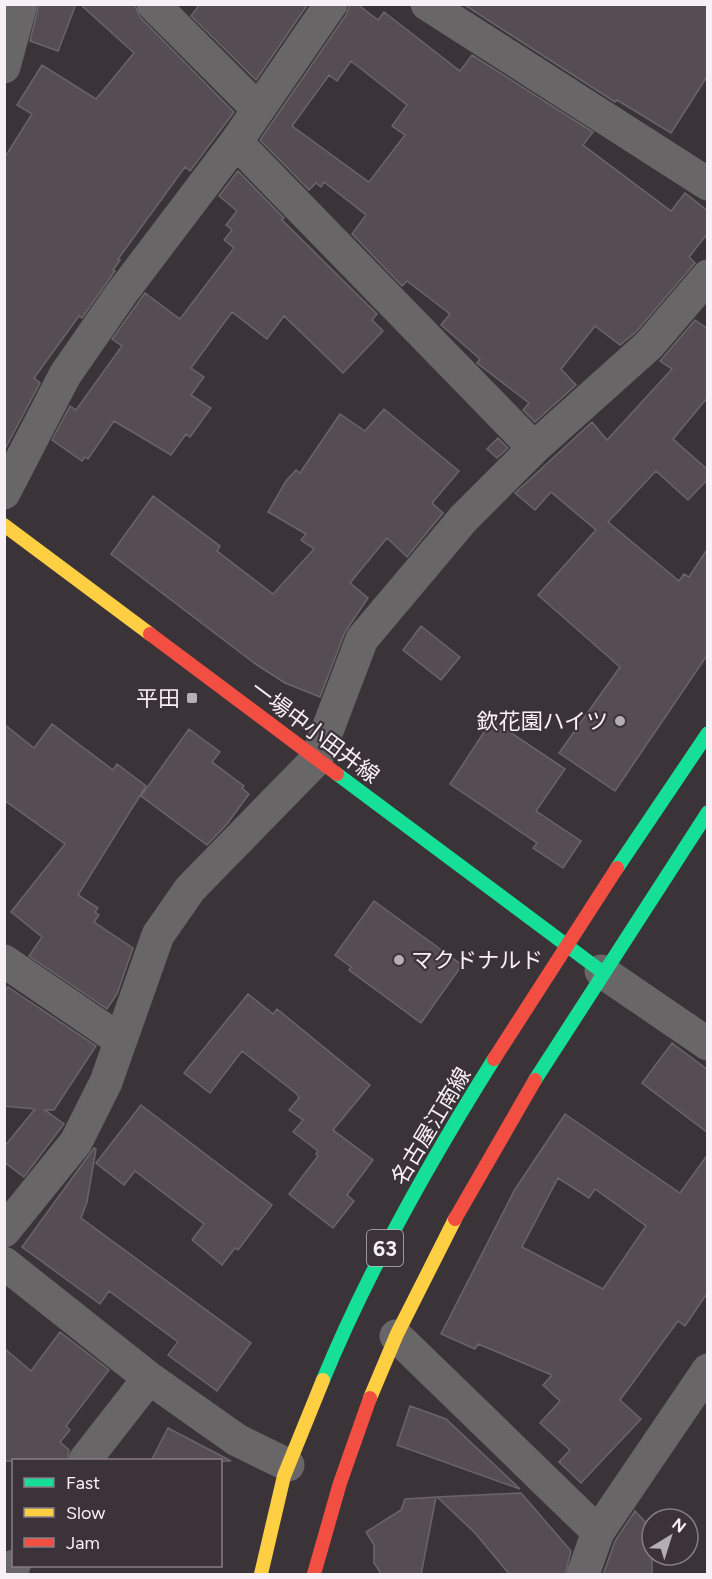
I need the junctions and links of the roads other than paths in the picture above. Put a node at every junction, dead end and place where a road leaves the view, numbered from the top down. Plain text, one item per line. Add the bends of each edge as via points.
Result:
1 (21, 4) edge
2 (153, 4) edge
3 (331, 4) edge
4 (427, 4) edge
5 (4, 67) edge
6 (258, 110) junction
7 (236, 142) junction
8 (708, 184) edge
9 (708, 276) edge
10 (534, 448) junction
11 (4, 492) edge
12 (4, 525) edge
13 (708, 733) edge
14 (316, 760) junction
15 (708, 812) edge
16 (565, 946) junction
17 (4, 961) edge
18 (601, 971) junction
19 (120, 1040) junction
20 (708, 1044) edge
21 (4, 1231) edge
22 (4, 1263) edge
23 (396, 1336) junction
24 (708, 1370) edge
25 (149, 1378) junction
26 (86, 1459) edge
27 (288, 1465) junction
28 (598, 1532) junction
29 (261, 1575) edge
30 (314, 1575) edge
31 (583, 1575) edge

1 - 5 street
2 - 6 street
3 - 6 street
4 - 8 street
6 - 7 street
7 - 10 street
7 - 11 street via 65,375
9 - 10 street via 649,345
10 - 14 street via 463,519 362,639
12 - 14 main road, 一場中小田井線
13 - 16 main road, 名古屋江南線 / 63
14 - 16 main road, 一場中小田井線
14 - 19 street via 190,889 158,935
15 - 18 main road, 63
16 - 18 main road, 一場中小田井線
16 - 27 main road, 名古屋江南線 / 63 via 411,1198 351,1313
17 - 19 street
18 - 20 street
18 - 23 main road, 63 via 454,1222
19 - 21 street via 106,1082 76,1142
22 - 25 street
23 - 28 street
23 - 30 main road, 63 via 336,1490
24 - 28 street
25 - 26 street
25 - 27 street via 237,1440
27 - 29 main road, 名古屋江南線 / 63
28 - 31 street

